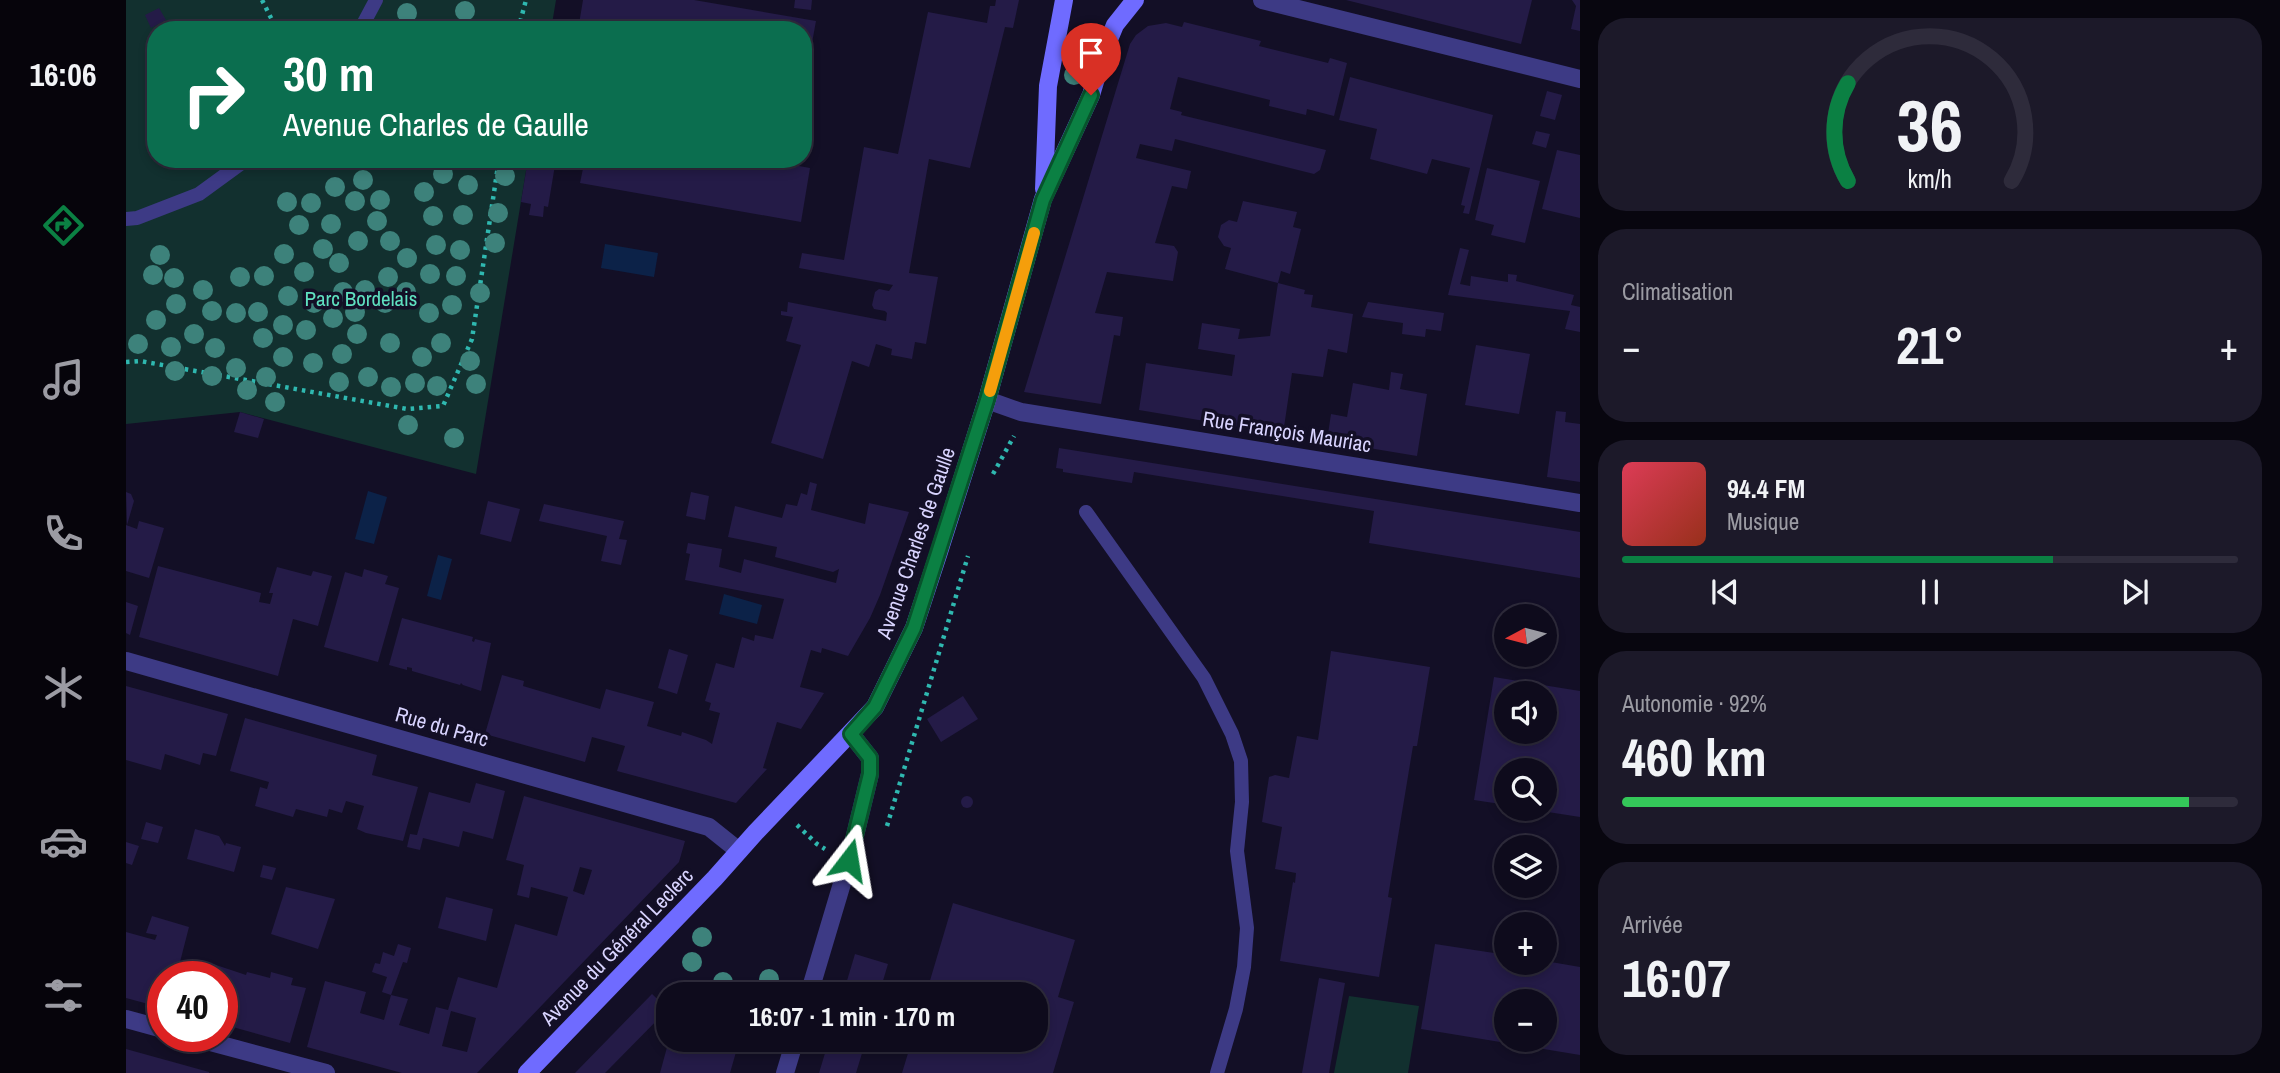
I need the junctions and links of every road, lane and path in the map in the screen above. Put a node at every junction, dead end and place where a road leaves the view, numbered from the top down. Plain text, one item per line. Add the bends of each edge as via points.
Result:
1 (262, 0) edge
2 (376, 0) edge
3 (526, 0) edge
4 (1064, 0) edge
5 (1135, 0) edge
6 (1262, 0) edge
7 (272, 21) edge
8 (365, 21) edge
9 (520, 21) edge
10 (1580, 79) edge
11 (235, 168) edge
12 (498, 168) edge
13 (1043, 200) junction
14 (126, 219) edge
15 (126, 362) edge
16 (987, 400) junction
17 (1021, 412) junction
18 (992, 475) dead end
19 (1580, 503) edge
20 (1086, 512) dead end
21 (968, 554) dead end
22 (126, 661) edge
23 (851, 734) junction
24 (782, 805) junction
25 (886, 827) dead end
26 (739, 851) junction
27 (849, 860) junction
28 (812, 982) edge
29 (126, 1019) edge
30 (147, 1025) edge
31 (238, 1049) edge
32 (791, 1052) edge
33 (326, 1073) edge
34 (527, 1073) edge
35 (785, 1073) edge
36 (1217, 1073) edge

1 - 7 path
2 - 8 lane
3 - 9 path
4 - 13 main road, Avenue Charles de Gaulle via 1048,86
5 - 13 main road, Avenue Charles de Gaulle via 1115,25 1091,95
6 - 10 street
11 - 14 lane via 199,194
12 - 15 path via 472,339 443,406 407,409
13 - 16 main road, Avenue Charles de Gaulle
16 - 17 street, Rue François Mauriac
16 - 23 main road, Avenue Charles de Gaulle via 914,628 875,707
17 - 18 path via 1014,436
17 - 19 street, Rue François Mauriac
20 - 36 lane via 1204,678 1241,761 1237,851 1247,929 1236,1009
21 - 25 path
22 - 26 street, Rue du Parc via 709,827
23 - 24 main road, Avenue Charles de Gaulle
23 - 27 street via 870,758 870,774
24 - 26 main road, Avenue Charles de Gaulle
24 - 27 path via 817,844
26 - 34 main road, Avenue du Général Leclerc
27 - 28 street
29 - 30 street
31 - 33 street
32 - 35 street

